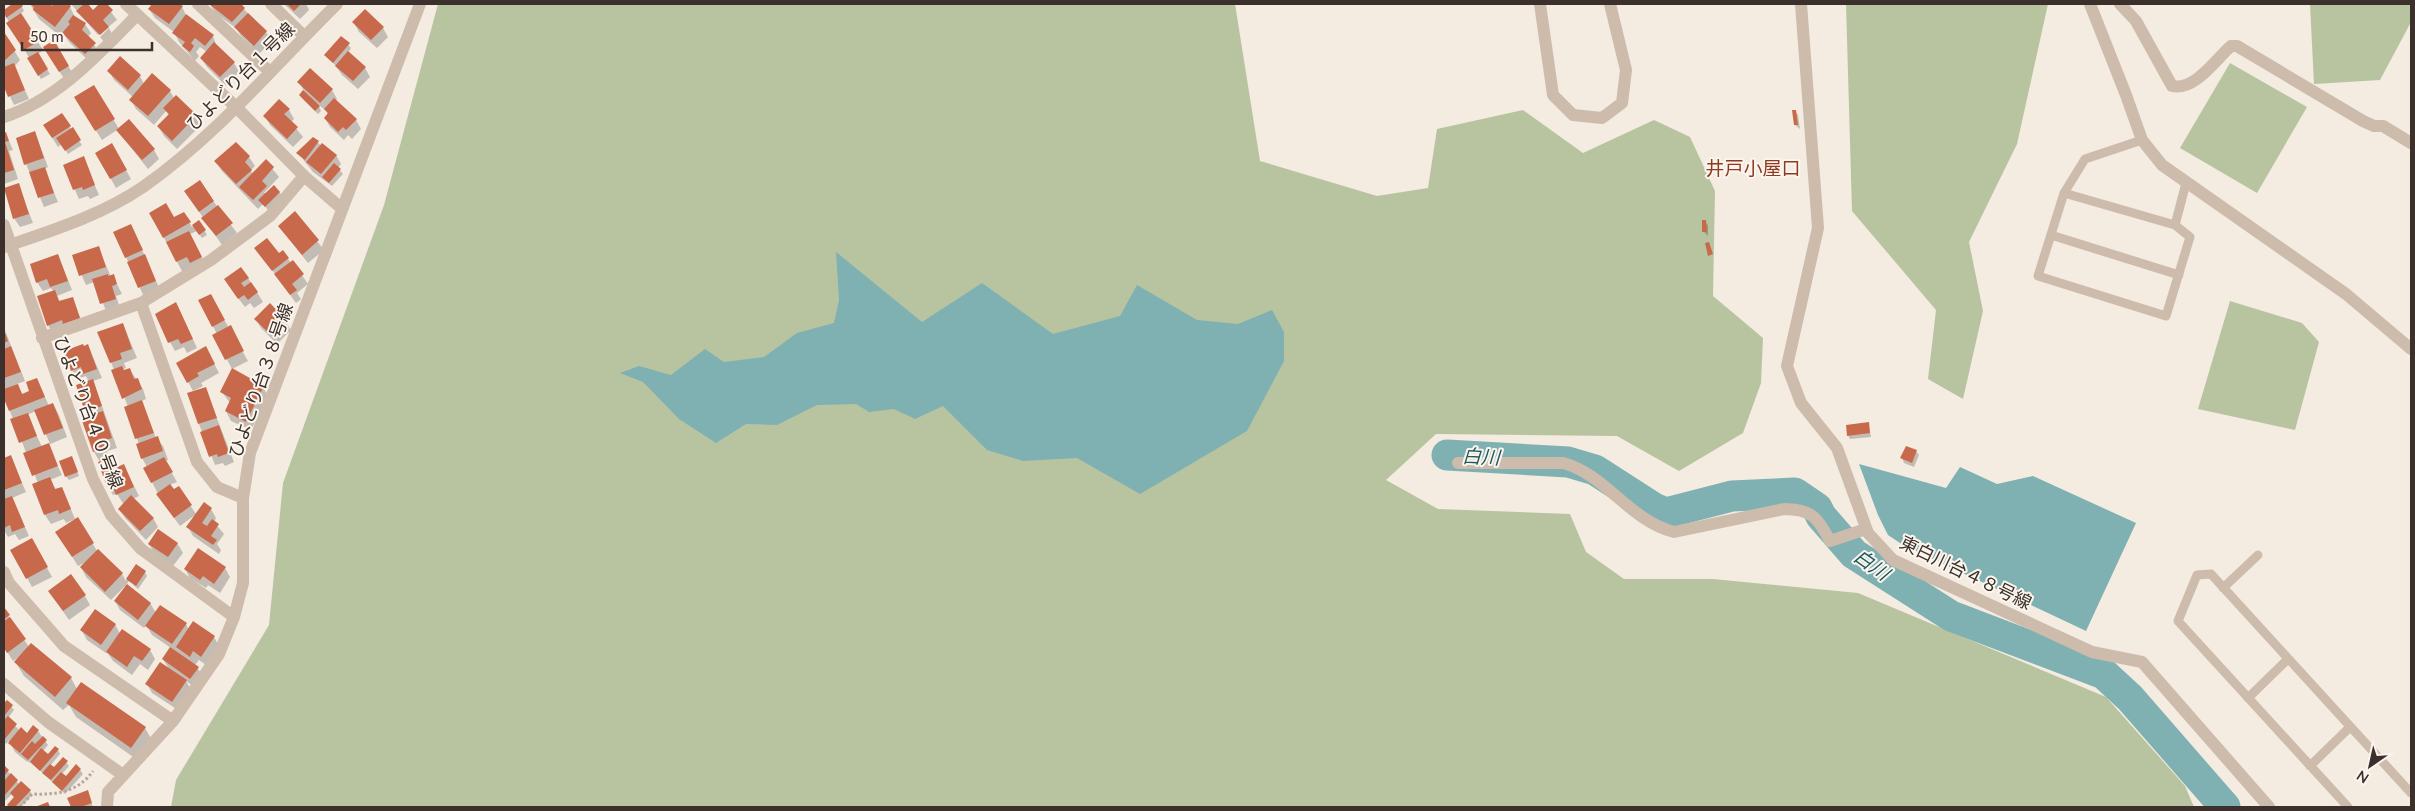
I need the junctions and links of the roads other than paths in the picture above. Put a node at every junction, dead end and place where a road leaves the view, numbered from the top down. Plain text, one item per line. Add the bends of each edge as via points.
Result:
1 (126, 4) edge
2 (198, 4) edge
3 (271, 4) edge
4 (336, 4) edge
5 (420, 4) edge
6 (1540, 4) edge
7 (1610, 4) edge
8 (1801, 4) edge
9 (2090, 4) edge
10 (2120, 4) edge
11 (138, 15) junction
12 (304, 36) junction
13 (270, 72) junction
14 (237, 108) junction
15 (4, 117) edge
16 (2142, 140) junction
17 (2411, 143) edge
18 (304, 176) junction
19 (2186, 183) junction
20 (2064, 193) junction
21 (341, 208) junction
22 (4, 225) edge
23 (2175, 225) junction
24 (2051, 235) junction
25 (7, 246) edge
26 (2179, 275) junction
27 (141, 303) junction
28 (42, 338) junction
29 (2411, 349) edge
30 (1458, 463) dead end
31 (244, 498) junction
32 (1866, 528) junction
33 (2258, 555) dead end
34 (4, 572) edge
35 (2223, 588) junction
36 (234, 617) junction
37 (2288, 659) junction
38 (4, 684) edge
39 (2248, 698) junction
40 (173, 721) junction
41 (2350, 727) junction
42 (2310, 766) junction
43 (123, 775) junction
44 (2411, 793) edge
45 (107, 807) edge
46 (2269, 807) edge
47 (2348, 807) edge

1 - 11 street
2 - 13 street
3 - 12 street
4 - 12 street, ひよどり台１号線
5 - 21 street, ひよどり台３８号線
6 - 7 street via 1553,94 1573,115 1602,118 1622,103 1626,70
8 - 32 street, 東白川台４８号線 via 1818,228 1787,366 1801,403 1837,448
9 - 16 street
10 - 17 street via 2136,21 2172,86 2181,88 2191,84 2231,46 2237,46 2363,121 2383,126
11 - 14 street
11 - 15 street via 88,64 52,92
12 - 13 street, ひよどり台１号線
13 - 14 street, ひよどり台１号線
14 - 18 street
14 - 25 street, ひよどり台１号線 via 209,136 142,188 86,218
16 - 19 street via 2162,165
16 - 20 lane via 2086,159
18 - 21 street
18 - 27 street via 270,216 211,260
19 - 23 lane
19 - 29 street via 2346,294
20 - 23 lane
20 - 24 lane
21 - 31 street, ひよどり台３８号線 via 250,453
22 - 25 street, ひよどり台４０号線
23 - 26 lane via 2190,238
24 - 26 lane
24 - 26 lane via 2038,276 2120,302 2166,316
25 - 28 street, ひよどり台４０号線
27 - 28 street
27 - 31 street via 197,462 217,486
28 - 36 street, ひよどり台４０号線 via 93,479 111,515 141,550
30 - 32 street via 1572,465 1657,528 1674,532 1784,509 1799,509 1818,519 1830,541
31 - 36 street, ひよどり台３８号線 via 242,584
32 - 46 street, 東白川台４８号線 via 1893,560 2092,652 2142,662
33 - 35 lane
34 - 40 street via 9,583 64,646
35 - 37 lane
35 - 39 lane via 2211,574 2197,575 2178,621
36 - 40 street, ひよどり台３８号線 via 219,654
37 - 39 lane
37 - 41 lane
38 - 43 street via 48,722
39 - 42 lane
40 - 43 street, ひよどり台３８号線
41 - 42 lane
41 - 44 lane
42 - 47 lane
43 - 45 street, ひよどり台３８号線 via 108,792

